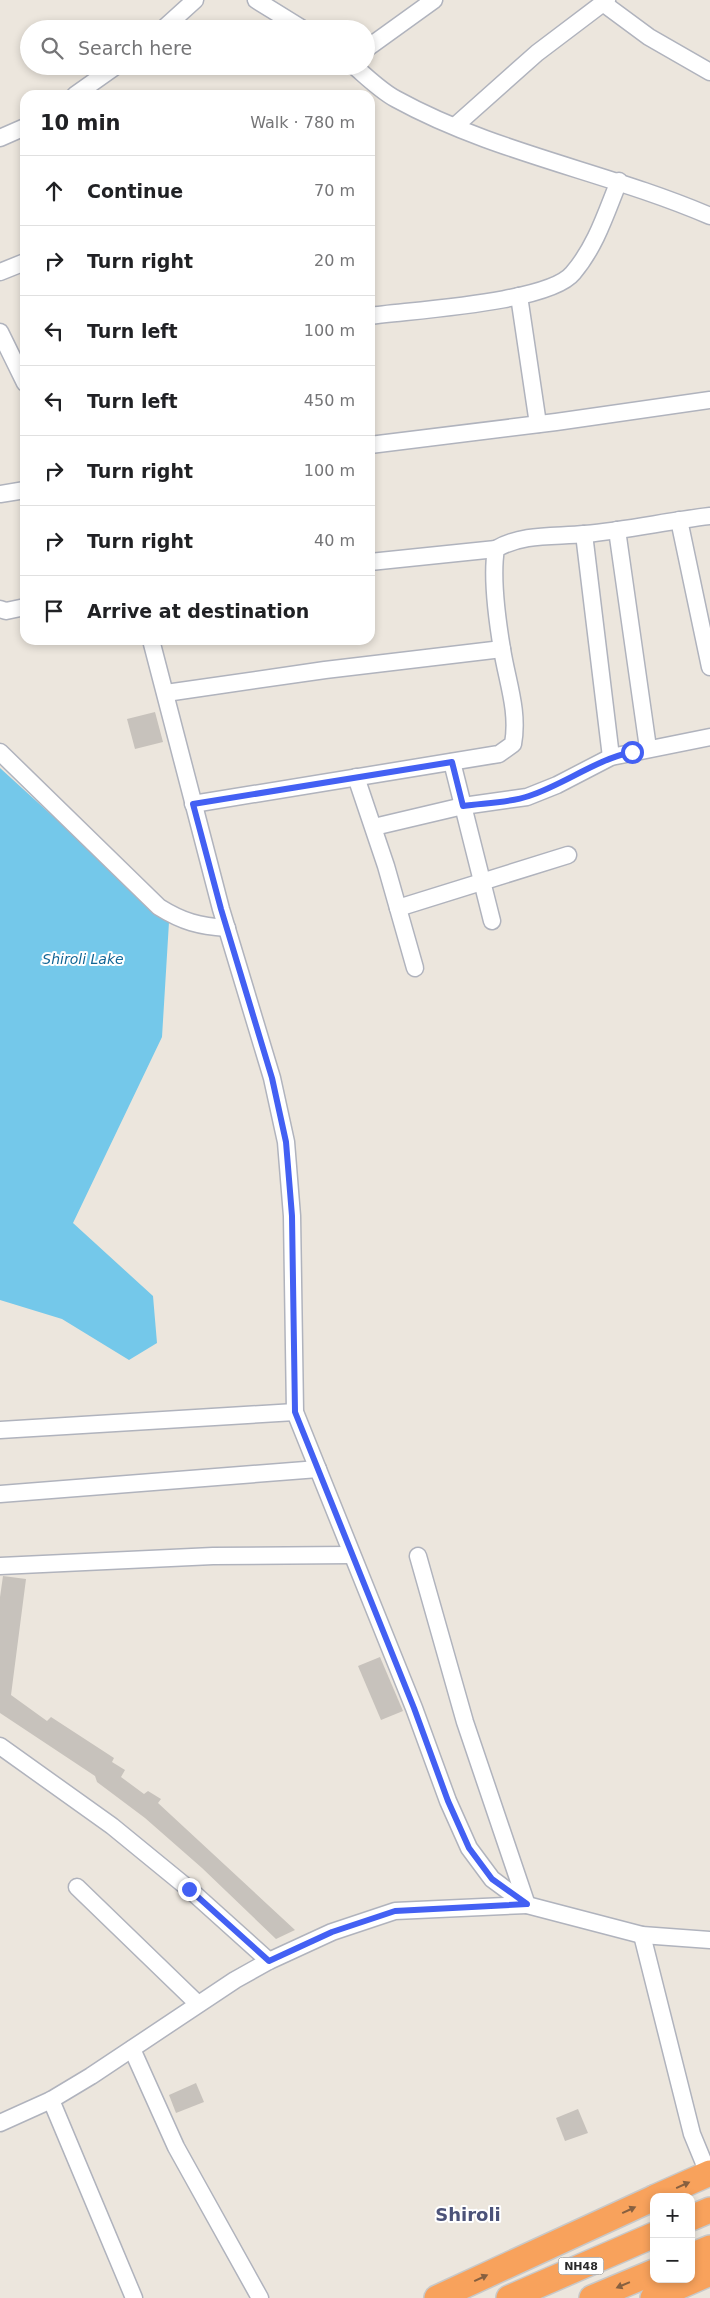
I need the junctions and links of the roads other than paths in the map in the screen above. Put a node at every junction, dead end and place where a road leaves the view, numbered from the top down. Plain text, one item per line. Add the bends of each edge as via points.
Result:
1 (195, 0) edge
2 (256, 0) edge
3 (434, 0) edge
4 (605, 2) edge
5 (173, 20) edge
6 (288, 20) edge
7 (375, 43) edge
8 (710, 72) edge
9 (103, 75) edge
10 (366, 75) edge
11 (82, 90) edge
12 (455, 126) junction
13 (20, 129) edge
14 (0, 138) edge
15 (619, 181) junction
16 (710, 216) edge
17 (20, 264) edge
18 (0, 272) edge
19 (519, 296) junction
20 (375, 315) edge
21 (0, 332) edge
22 (20, 374) edge
23 (710, 400) edge
24 (538, 424) junction
25 (375, 444) edge
26 (20, 491) edge
27 (0, 494) edge
28 (710, 516) edge
29 (679, 520) junction
30 (618, 530) junction
31 (584, 534) junction
32 (496, 549) junction
33 (375, 561) edge
34 (0, 609) edge
35 (20, 609) edge
36 (152, 645) edge
37 (502, 649) junction
38 (710, 667) edge
39 (166, 693) junction
40 (710, 737) edge
41 (648, 748) junction
42 (0, 752) edge
43 (611, 757) junction
44 (452, 762) junction
45 (356, 777) junction
46 (193, 804) junction
47 (463, 806) junction
48 (374, 827) junction
49 (568, 855) dead end
50 (483, 882) junction
51 (398, 908) junction
52 (492, 921) dead end
53 (227, 928) junction
54 (415, 968) dead end
55 (295, 1412) junction
56 (0, 1430) edge
57 (318, 1469) junction
58 (0, 1494) edge
59 (352, 1555) junction
60 (418, 1556) dead end
61 (0, 1566) edge
62 (0, 1746) edge
63 (77, 1887) dead end
64 (527, 1904) junction
65 (642, 1935) junction
66 (710, 1940) edge
67 (269, 1961) junction
68 (198, 2004) junction
69 (132, 2049) junction
70 (52, 2100) junction
71 (0, 2123) edge
72 (709, 2173) edge
73 (664, 2193) edge
74 (650, 2199) edge
75 (710, 2210) edge
76 (695, 2216) edge
77 (650, 2237) edge
78 (710, 2248) edge
79 (695, 2254) edge
80 (710, 2273) edge
81 (650, 2274) edge
82 (134, 2298) edge
83 (260, 2298) edge
84 (437, 2298) edge
85 (509, 2298) edge
86 (592, 2298) edge
87 (653, 2298) edge

1 - 5 street
2 - 6 street
3 - 7 street
4 - 8 street via 649,38
4 - 12 street via 536,53
9 - 11 street
10 - 12 street via 395,98
12 - 15 street
13 - 14 street
15 - 16 street
15 - 19 street via 596,239 572,275 552,287
17 - 18 street
19 - 20 street
19 - 24 street
21 - 22 street
23 - 24 street
24 - 25 street
26 - 27 street
28 - 29 street
29 - 30 street
29 - 38 street
30 - 31 street
30 - 41 street
31 - 32 street via 528,538 507,542
31 - 43 street
32 - 33 street
32 - 37 street via 493,563
34 - 35 street
36 - 39 street
37 - 39 street
37 - 44 street via 514,708 516,728 513,744 499,754
39 - 46 street
40 - 41 street
41 - 43 street
42 - 53 street via 159,907 180,920
43 - 47 street via 526,797
44 - 45 street
44 - 47 street
45 - 46 street
45 - 48 street
46 - 53 street
47 - 48 street
47 - 50 street
48 - 51 street
49 - 50 street
50 - 51 street
50 - 52 street
51 - 54 street
53 - 55 street via 272,1078 286,1142 292,1216
55 - 56 street
55 - 57 street
57 - 58 street
57 - 59 street
59 - 61 street via 213,1556
59 - 64 street via 469,1848 492,1879
60 - 64 street via 465,1722
62 - 67 street via 112,1826
63 - 68 street
64 - 65 street
64 - 67 street via 395,1911 332,1932
65 - 66 street
65 - 72 street via 692,2134
67 - 68 street
68 - 69 street
69 - 70 street
69 - 83 street via 176,2147
70 - 71 street
70 - 82 street
73 -> 72 highway
84 -> 74 highway
75 - 76 highway
77 - 85 highway, NH48
78 - 79 highway
80 - 87 highway
81 -> 86 highway, NH48

